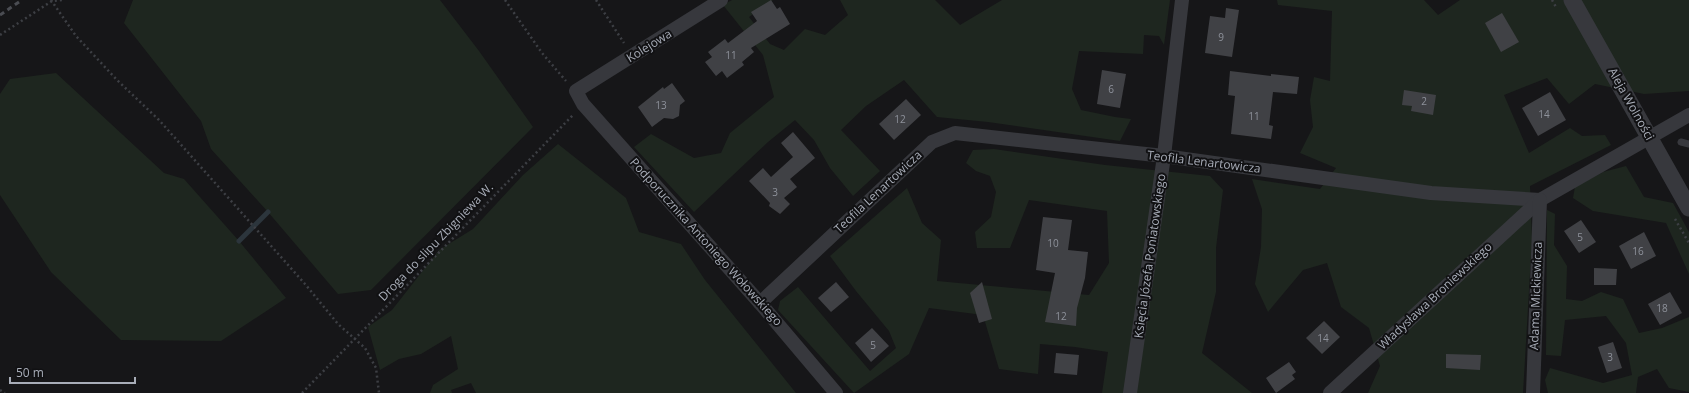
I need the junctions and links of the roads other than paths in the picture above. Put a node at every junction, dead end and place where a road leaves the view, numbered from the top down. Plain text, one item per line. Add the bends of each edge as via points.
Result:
1 (721, 0) edge
2 (1182, 0) edge
3 (1572, 0) edge
4 (576, 91) joint
5 (1689, 115) edge
6 (1650, 137) junction
7 (1681, 142) dead end
8 (1689, 144) edge
9 (1164, 156) junction
10 (1540, 200) junction
11 (1689, 208) edge
12 (760, 302) junction
13 (836, 393) edge
14 (1130, 393) edge
15 (1330, 393) edge
16 (1533, 393) edge

1 - 4 street, Kolejowa
2 - 9 street, Księcia Józefa Poniatowskiego
3 - 6 street, Aleja Wolności
4 - 12 street, Podporucznika Antoniego Wołowskiego via 583,104
5 - 6 street
6 - 10 street
6 - 11 street, Aleja Wolności
7 - 8 lane
9 - 10 street, Teofila Lenartowicza via 1430,193
9 - 12 street, Teofila Lenartowicza via 955,133 932,142
9 - 14 street, Księcia Józefa Poniatowskiego
10 - 15 street, Władysława Broniewskiego
10 - 16 street, Adama Mickiewicza
12 - 13 street, Podporucznika Antoniego Wołowskiego

